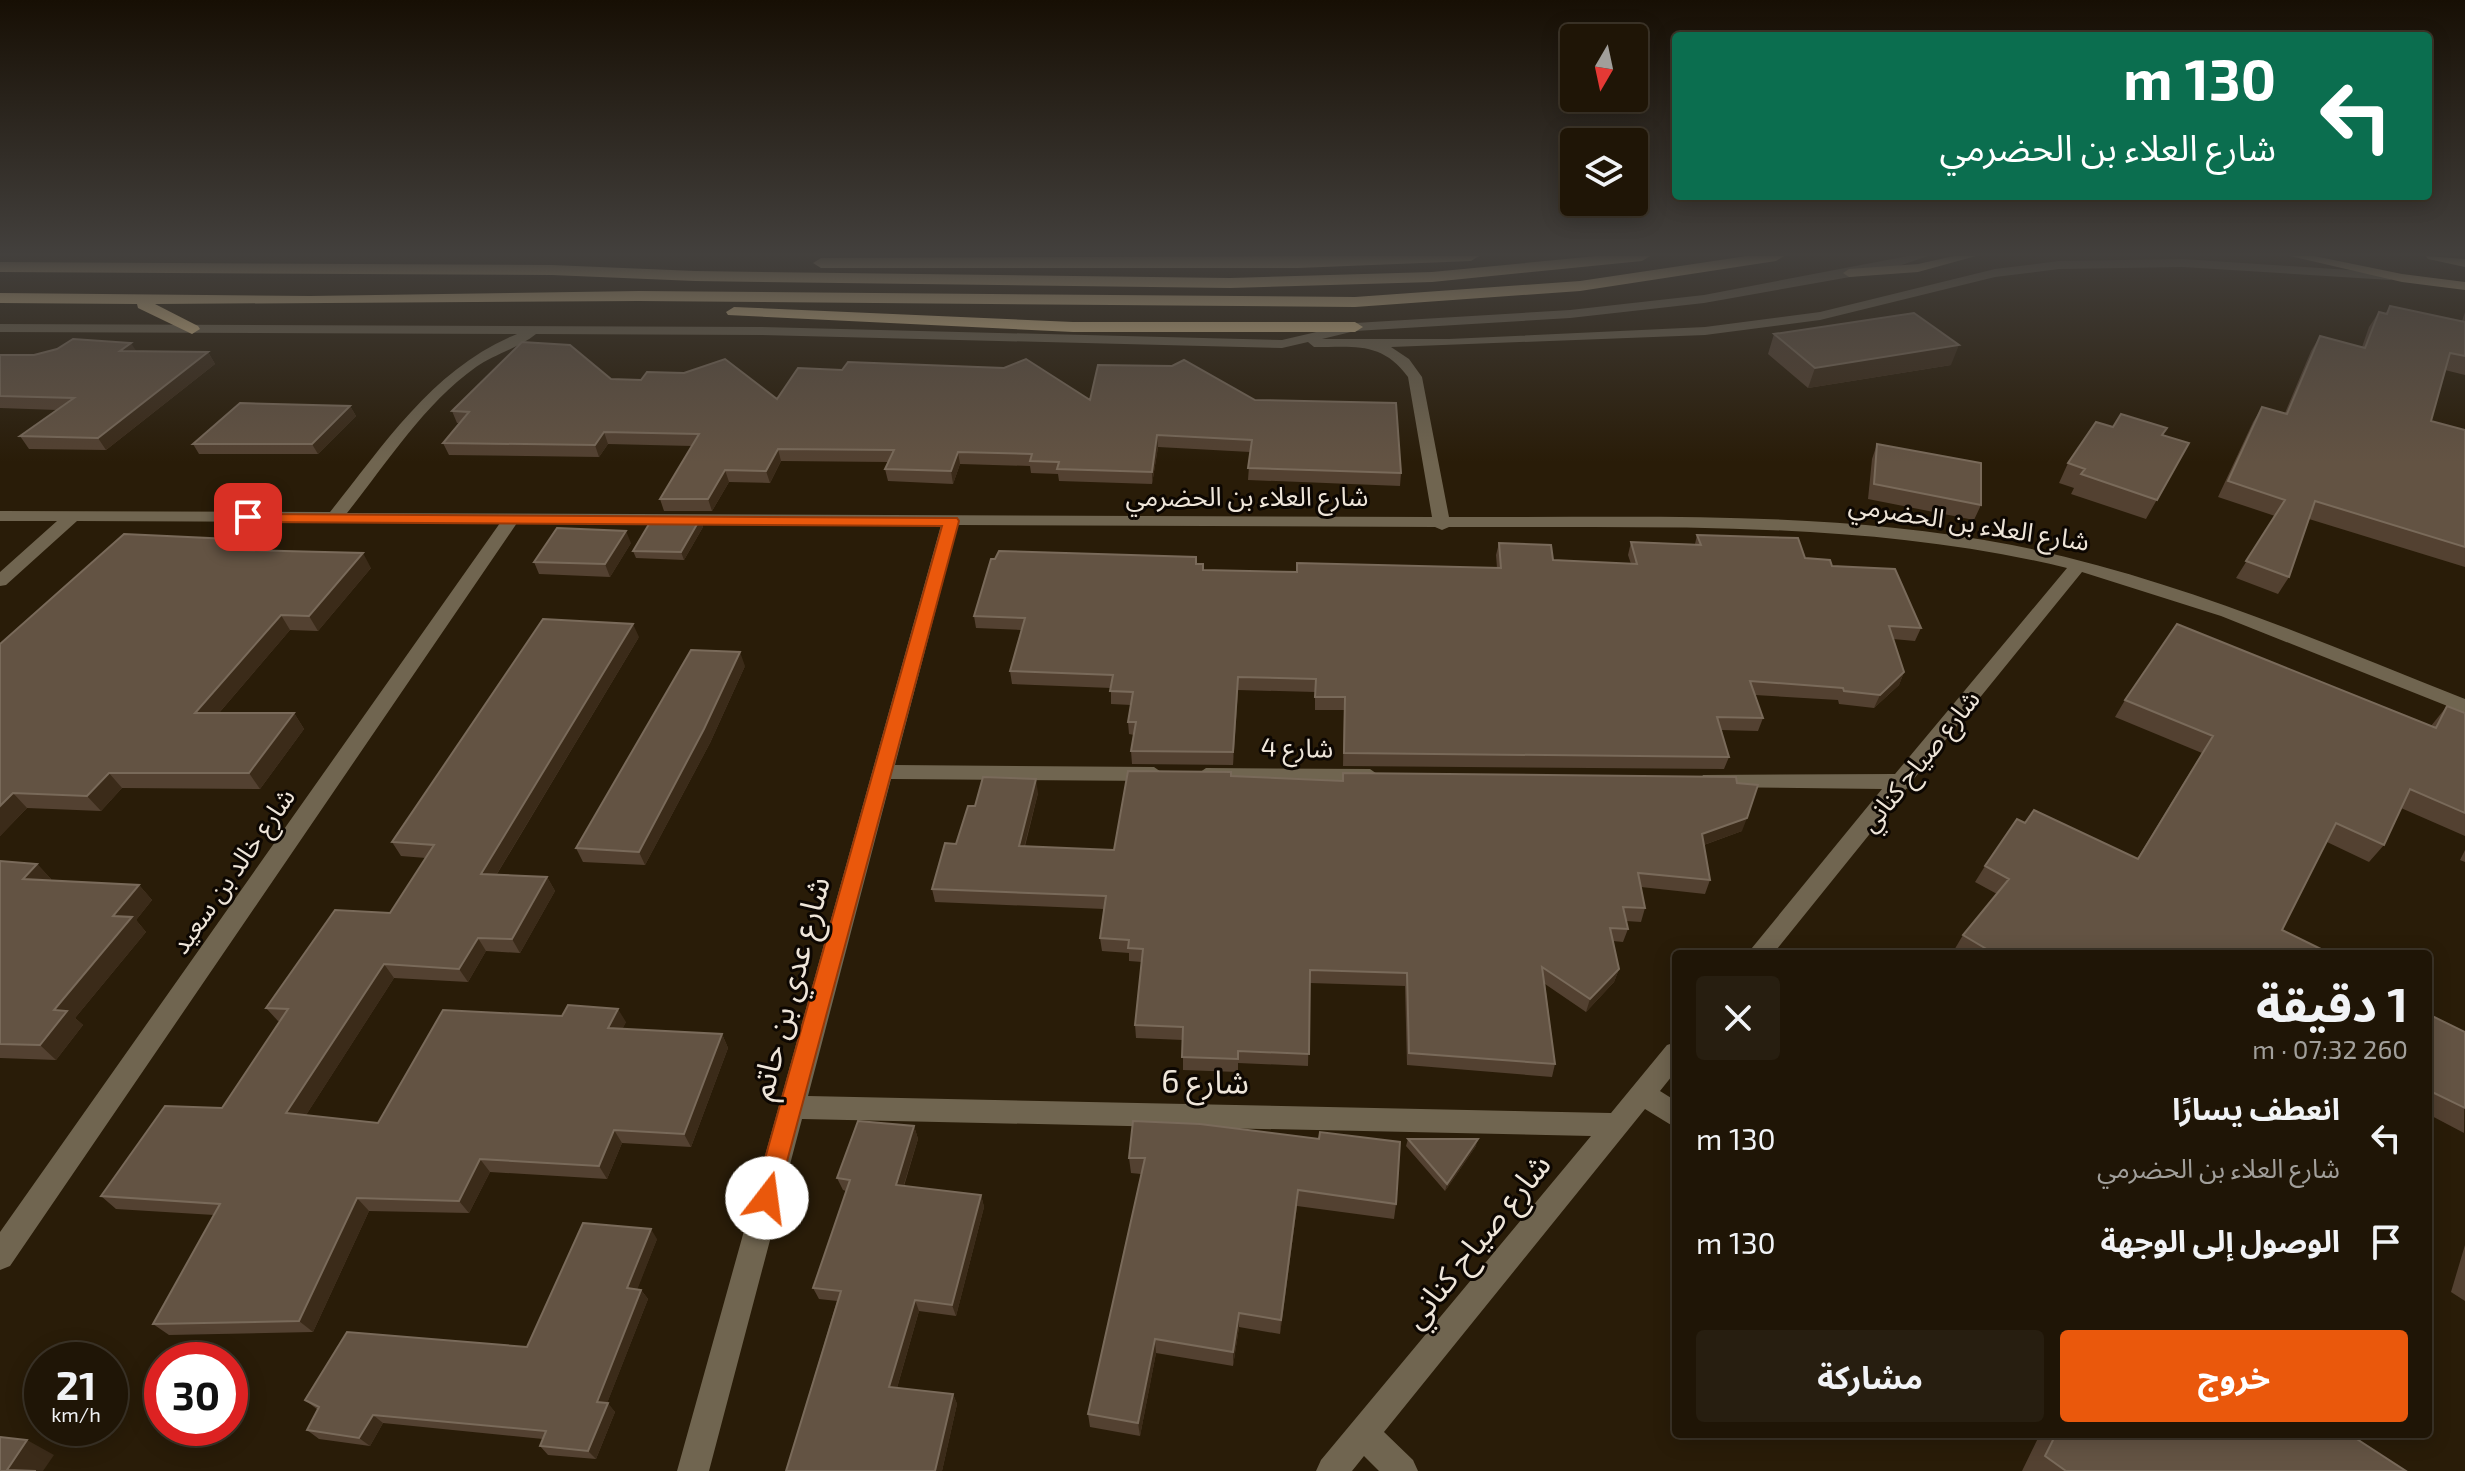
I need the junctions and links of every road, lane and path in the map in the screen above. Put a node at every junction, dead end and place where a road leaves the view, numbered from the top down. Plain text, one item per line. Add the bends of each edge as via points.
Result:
1 (185, 325) edge
2 (1020, 325) edge
3 (1390, 325) edge
4 (1755, 325) edge
5 (1355, 327) junction
6 (0, 328) edge
7 (192, 329) junction
8 (450, 329) junction
9 (545, 329) junction
10 (1302, 342) junction
11 (1449, 343) junction
12 (1377, 344) junction
13 (451, 377) junction
14 (1415, 377) junction
15 (0, 516) edge
16 (73, 516) junction
17 (335, 517) junction
18 (512, 518) junction
19 (951, 521) junction
20 (1442, 525) junction
21 (2078, 565) junction
22 (0, 581) edge
23 (2465, 706) edge
24 (882, 772) junction
25 (1393, 777) edge
26 (1696, 780) edge
27 (1904, 782) junction
28 (1762, 950) edge
29 (1672, 1058) edge
30 (1643, 1093) junction
31 (791, 1107) junction
32 (1672, 1113) edge
33 (1616, 1125) junction
34 (0, 1256) edge
35 (1363, 1434) junction
36 (693, 1471) edge
37 (1332, 1471) edge
38 (1402, 1471) edge

1 - 7 highway
2 - 5 highway
3 - 5 street
4 - 11 street
5 - 10 street
6 - 7 street
7 - 8 street
8 - 9 street
8 - 13 street via 461,349
9 - 10 street
9 - 13 street via 497,346
10 - 12 street
11 - 12 street
11 - 14 street via 1427,357
12 - 14 street via 1397,355
13 - 17 street
14 - 20 street
15 - 16 street, شارع العلاء بن الحضرمي
16 - 17 street, شارع العلاء بن الحضرمي
16 - 22 street
17 - 18 street, شارع العلاء بن الحضرمي
18 - 19 street, شارع العلاء بن الحضرمي
18 - 34 street, شارع خالد بن سعيد
19 - 20 street, شارع العلاء بن الحضرمي
19 - 24 street, شارع عدي بن حاتم
20 - 21 street, شارع العلاء بن الحضرمي via 1798,524 1934,538
21 - 23 street, شارع العلاء بن الحضرمي via 2213,607
21 - 27 street, شارع صياح كناني
24 - 25 street, شارع 4
24 - 31 street, شارع عدي بن حاتم
26 - 27 street
27 - 28 street, شارع صياح كناني
29 - 30 street, شارع صياح كناني
30 - 32 street
30 - 33 street, شارع صياح كناني
31 - 33 street, شارع 6
31 - 36 street, شارع عدي بن حاتم
33 - 35 street, شارع صياح كناني
35 - 37 street, شارع صياح كناني
35 - 38 street

